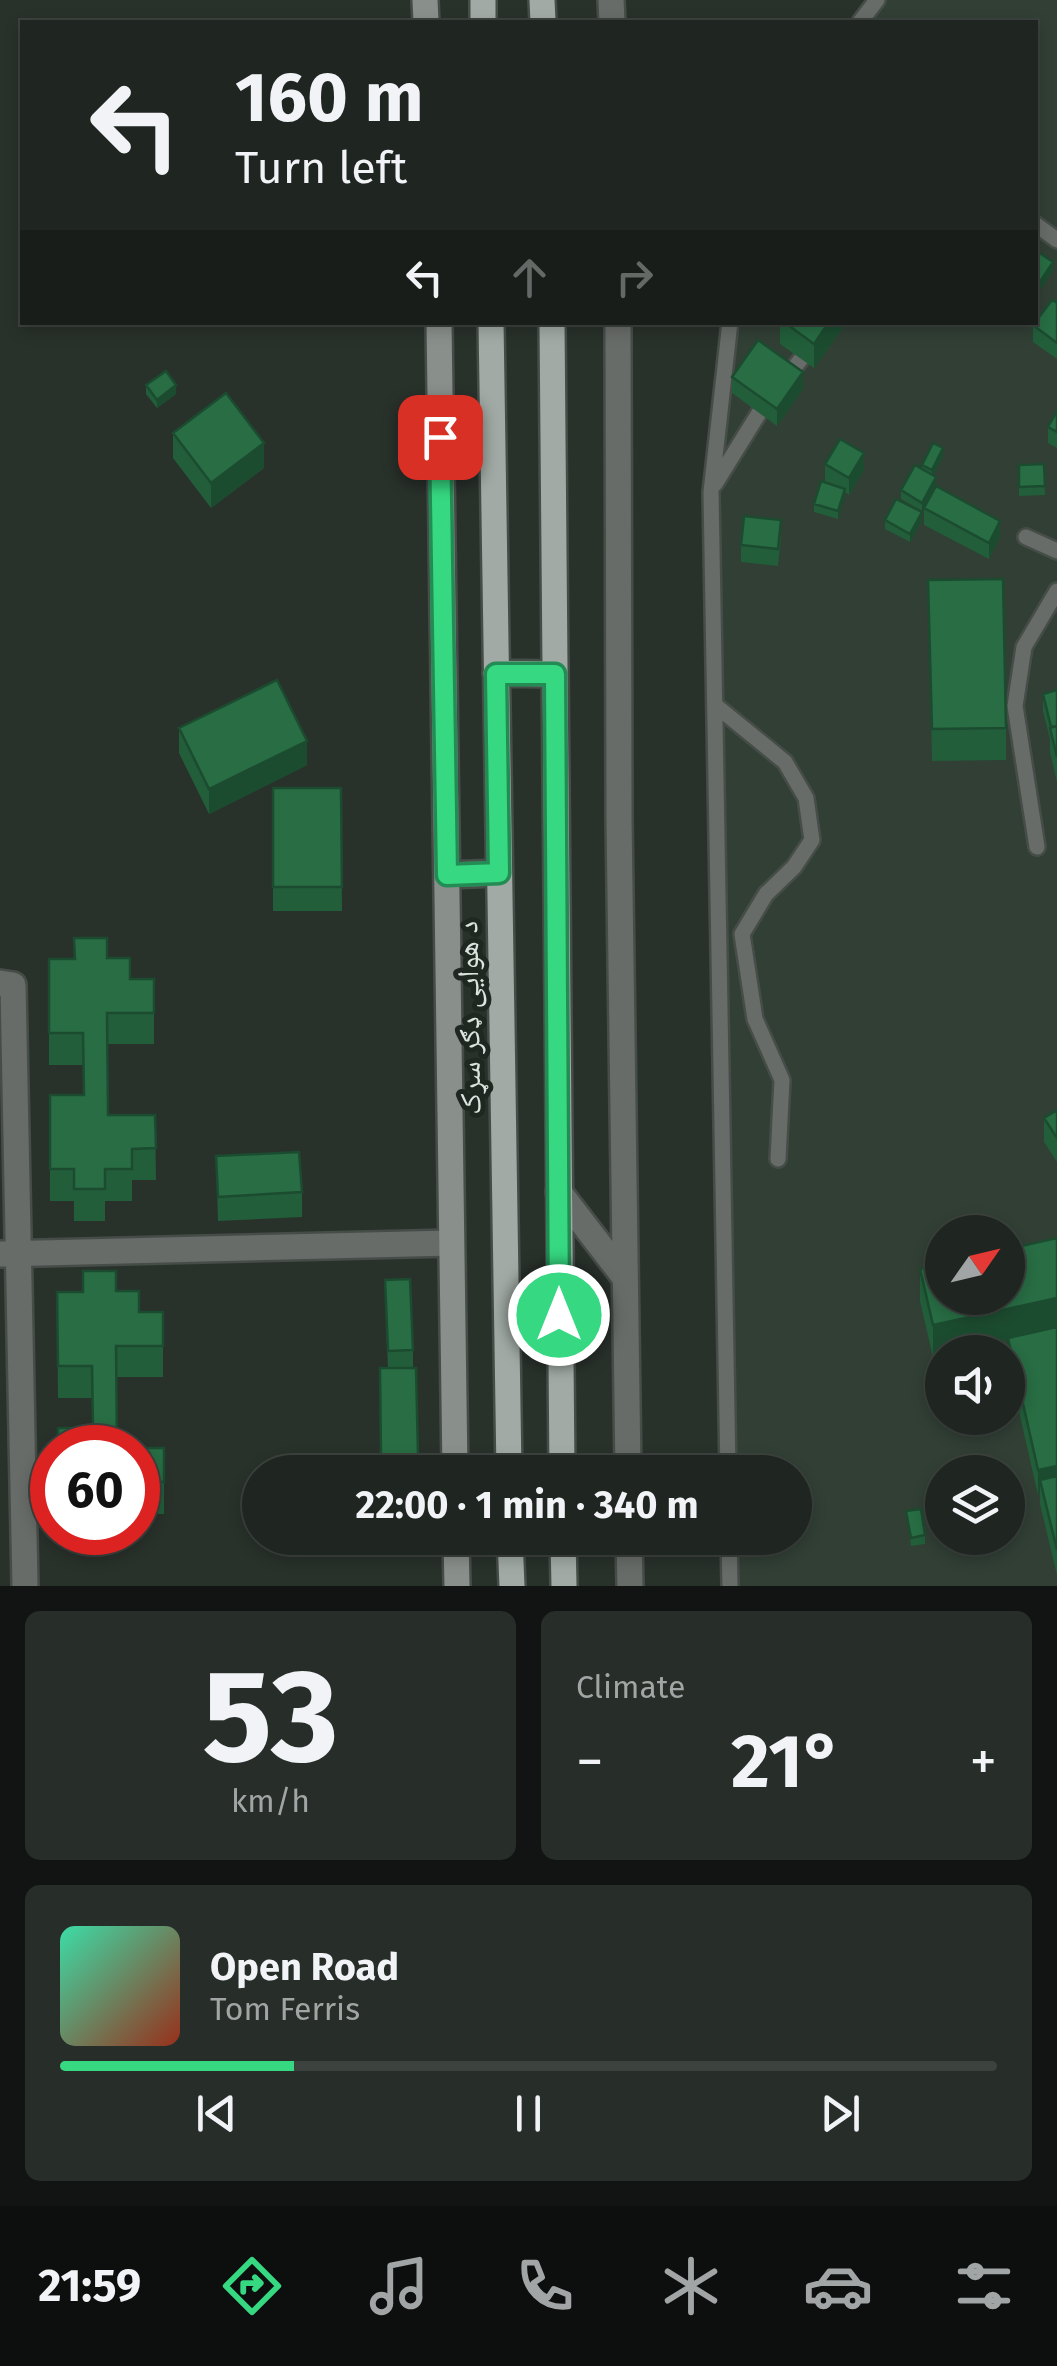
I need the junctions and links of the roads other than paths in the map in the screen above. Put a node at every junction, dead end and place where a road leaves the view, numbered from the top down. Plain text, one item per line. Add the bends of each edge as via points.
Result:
1 (877, 0) edge
2 (862, 20) edge
3 (439, 325) edge
4 (491, 325) edge
5 (552, 325) edge
6 (618, 325) edge
7 (730, 325) edge
8 (800, 359) dead end
9 (787, 377) edge
10 (759, 413) edge
11 (711, 492) junction
12 (1026, 537) dead end
13 (1057, 551) edge
14 (1057, 591) edge
15 (496, 674) junction
16 (555, 674) junction
17 (715, 705) junction
18 (1037, 847) dead end
19 (499, 873) junction
20 (447, 875) junction
21 (0, 983) edge
22 (778, 1159) dead end
23 (558, 1192) junction
24 (451, 1243) junction
25 (10, 1254) edge
26 (624, 1278) junction
27 (454, 1455) edge
28 (509, 1455) edge
29 (562, 1455) edge
30 (628, 1455) edge
31 (728, 1455) edge
32 (456, 1555) edge
33 (511, 1555) edge
34 (563, 1555) edge
35 (629, 1555) edge
36 (730, 1555) edge
37 (25, 1586) edge
38 (456, 1586) edge
39 (512, 1586) edge
40 (564, 1586) edge
41 (630, 1586) edge
42 (730, 1586) edge

1 - 2 lane
3 - 20 street
4 - 15 main road, د هوایی ډګر سړک
5 - 16 main road
6 - 26 street
7 - 11 lane
8 - 9 lane
10 - 11 lane
11 - 17 lane
12 - 13 lane
14 - 18 lane via 1024,648 1015,706
15 - 16 main road
15 - 19 main road, د هوایی ډګر سړک
16 - 23 main road
17 - 22 lane via 785,762 806,798 812,840 742,934 756,1019 782,1080
17 - 31 lane
19 - 20 street
19 - 28 main road, د هوایی ډګر سړک
20 - 24 street
21 - 25 street via 13,985
23 - 26 street
23 - 29 main road
24 - 25 street
24 - 27 street
25 - 37 street
26 - 30 street
32 - 38 street
33 - 39 main road
34 - 40 main road
35 - 41 street
36 - 42 lane

